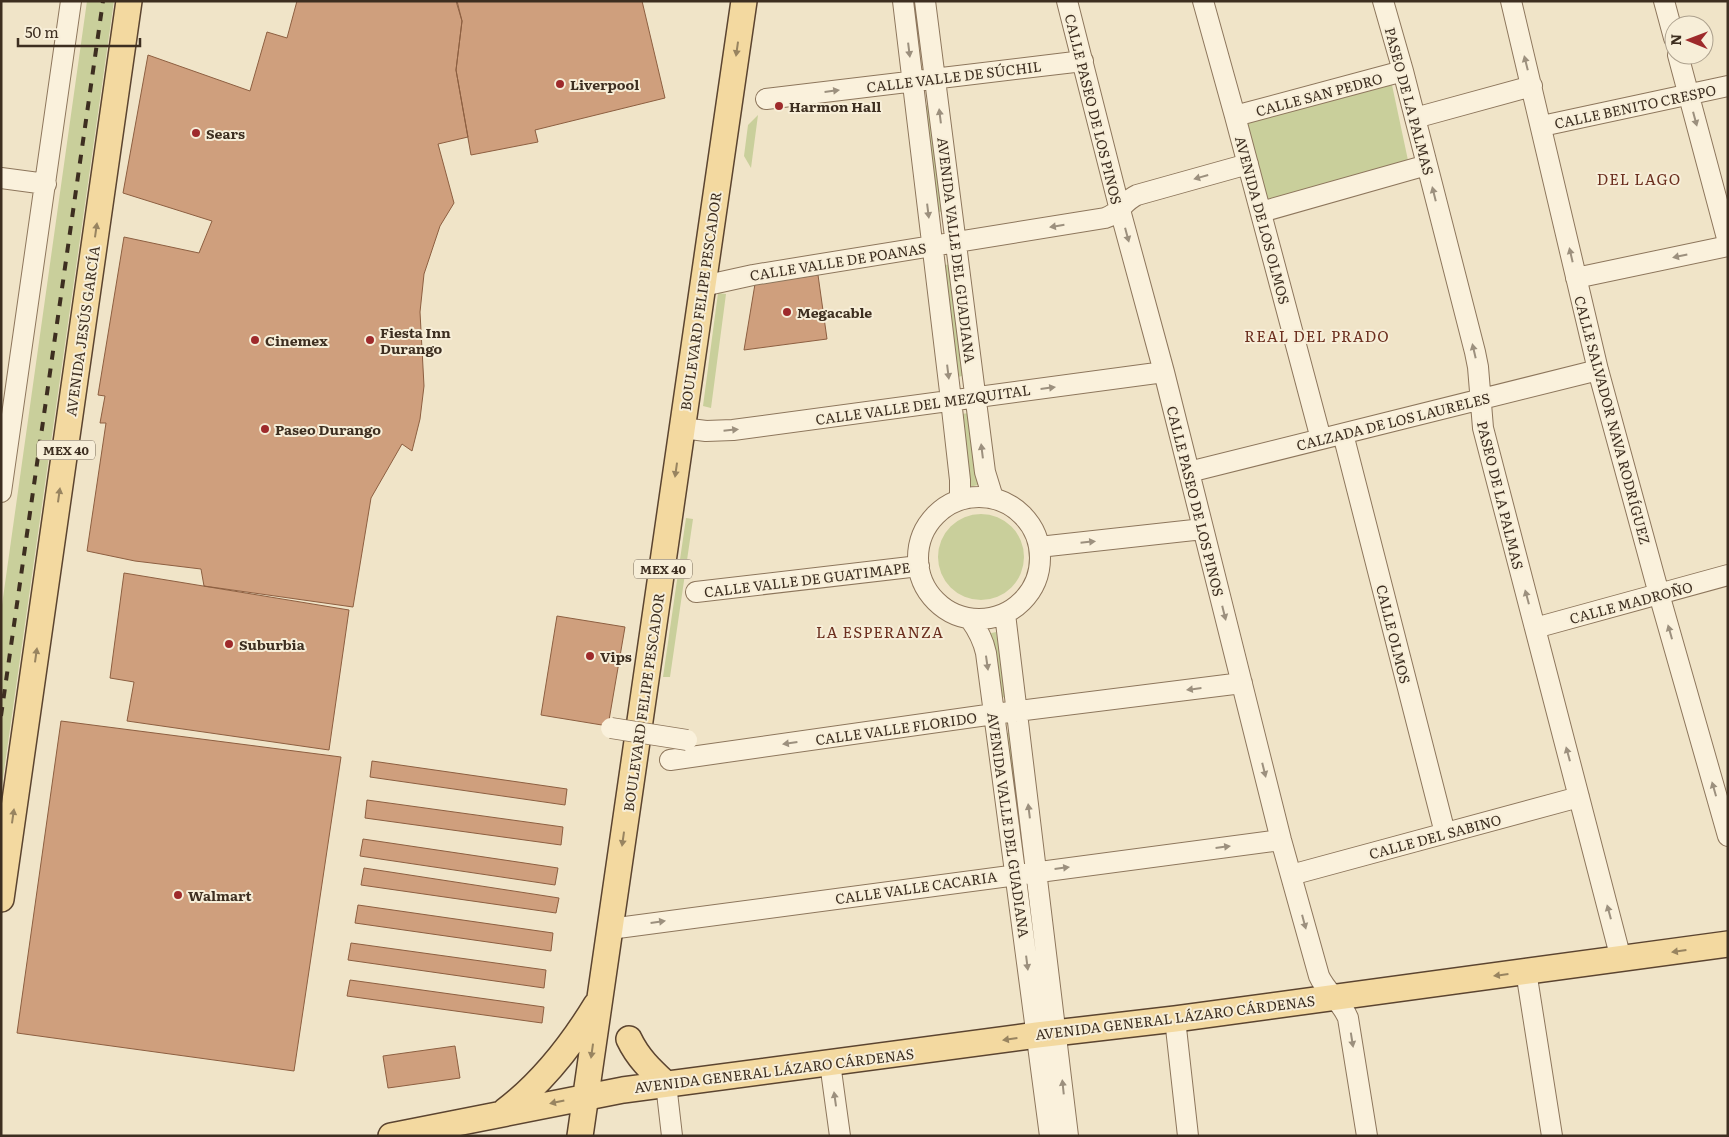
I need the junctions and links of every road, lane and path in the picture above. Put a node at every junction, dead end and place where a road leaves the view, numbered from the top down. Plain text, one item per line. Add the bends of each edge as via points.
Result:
1 (71, 1) edge
2 (129, 1) edge
3 (744, 1) edge
4 (903, 1) edge
5 (925, 1) edge
6 (1067, 1) edge
7 (1203, 1) edge
8 (1382, 1) edge
9 (1511, 1) edge
10 (1664, 1) edge
11 (1668, 15) edge
12 (1083, 61) junction
13 (1681, 65) edge
14 (1403, 71) junction
15 (936, 79) junction
16 (913, 82) junction
17 (1532, 86) junction
18 (1728, 86) edge
19 (1689, 95) junction
20 (766, 99) dead end
21 (1235, 116) junction
22 (1415, 118) junction
23 (1542, 126) junction
24 (1248, 164) junction
25 (1427, 165) junction
26 (1, 178) edge
27 (46, 184) junction
28 (1120, 210) junction
29 (1260, 212) junction
30 (956, 243) junction
31 (1728, 244) edge
32 (932, 246) junction
33 (1576, 278) junction
34 (703, 286) junction
35 (1598, 370) junction
36 (1164, 372) junction
37 (975, 397) junction
38 (951, 400) junction
39 (1480, 400) junction
40 (682, 428) junction
41 (6, 430) edge
42 (1343, 434) junction
43 (1321, 439) junction
44 (1189, 472) junction
45 (1, 492) edge
46 (993, 498) junction
47 (960, 499) junction
48 (1203, 529) junction
49 (1039, 547) junction
50 (918, 566) junction
51 (1728, 575) edge
52 (696, 592) dead end
53 (1659, 594) junction
54 (1005, 614) junction
55 (970, 618) junction
56 (1535, 628) junction
57 (1242, 683) junction
58 (1017, 712) junction
59 (994, 714) junction
60 (611, 728) dead end
61 (687, 740) dead end
62 (670, 760) dead end
63 (1579, 797) junction
64 (1445, 833) junction
65 (1728, 836) edge
66 (1281, 840) junction
67 (1037, 871) junction
68 (1016, 874) junction
69 (1291, 875) junction
70 (1, 899) edge
71 (610, 929) junction
72 (1728, 944) edge
73 (1621, 959) junction
74 (1526, 971) junction
75 (1334, 996) junction
76 (599, 999) junction
77 (1175, 1019) junction
78 (1047, 1034) junction
79 (629, 1039) dead end
80 (830, 1063) junction
81 (666, 1084) junction
82 (585, 1097) junction
83 (502, 1114) junction
84 (391, 1136) edge
85 (580, 1136) edge
86 (672, 1136) edge
87 (840, 1136) edge
88 (1050, 1136) edge
89 (1068, 1136) edge
90 (1188, 1136) edge
91 (1367, 1136) edge
92 (1552, 1136) edge

1 - 27 street
70 -> 2 main road, AVENIDA JESÚS GARCÍA / MEX 40
3 -> 34 main road, BOULEVARD FELIPE PESCADOR / MEX 40
4 -> 16 street, AVENIDA VALLE DEL GUADIANA
5 - 15 street, AVENIDA VALLE DEL GUADIANA
6 - 12 street, CALLE PASEO DE LOS PINOS
7 - 21 street, AVENIDA DE LOS OLMOS
8 - 14 street, PASEO DE LA PALMAS
17 -> 9 street, CALLE SALVADOR NAVA RODRÍGUEZ
10 - 11 street
12 - 15 street, CALLE VALLE DE SÚCHIL
12 - 28 street, CALLE PASEO DE LOS PINOS
13 - 19 street
14 - 21 street, CALLE SAN PEDRO
14 - 22 street, PASEO DE LA PALMAS
15 - 16 street, CALLE VALLE DE SÚCHIL
30 -> 15 street, AVENIDA VALLE DEL GUADIANA
20 -> 16 street, CALLE VALLE DE SÚCHIL
16 -> 32 street, AVENIDA VALLE DEL GUADIANA
17 - 22 street
17 - 23 street, CALLE SALVADOR NAVA RODRÍGUEZ
18 - 19 street, CALLE BENITO CRESPO
19 - 23 street, CALLE BENITO CRESPO
19 -> 31 street
21 - 24 street, AVENIDA DE LOS OLMOS
22 - 25 street, PASEO DE LA PALMAS
33 -> 23 street, CALLE SALVADOR NAVA RODRÍGUEZ
24 -> 28 street, CALLE VALLE DE POANAS via 1137,195 1125,202
24 - 29 street, AVENIDA DE LOS OLMOS
25 - 29 street
39 -> 25 street, PASEO DE LA PALMAS via 1478,367
26 - 27 street
27 - 41 street
28 -> 30 street, CALLE VALLE DE POANAS via 1105,218
28 -> 36 street, CALLE PASEO DE LOS PINOS
29 - 43 street, AVENIDA DE LOS OLMOS
30 - 32 street, CALLE VALLE DE POANAS
30 - 37 street, AVENIDA VALLE DEL GUADIANA
31 -> 33 street
32 - 34 street, CALLE VALLE DE POANAS
32 -> 38 street, AVENIDA VALLE DEL GUADIANA
33 - 35 street, CALLE SALVADOR NAVA RODRÍGUEZ
34 - 40 main road, BOULEVARD FELIPE PESCADOR / MEX 40
35 - 39 street, CALZADA DE LOS LAURELES
35 - 53 street, CALLE SALVADOR NAVA RODRÍGUEZ
37 -> 36 street, CALLE VALLE DEL MEZQUITAL
36 - 44 street, CALLE PASEO DE LOS PINOS
37 - 38 street, CALLE VALLE DEL MEZQUITAL
46 -> 37 street, AVENIDA VALLE DEL GUADIANA via 985,472
40 -> 38 street, CALLE VALLE DEL MEZQUITAL via 733,430
38 - 47 street, AVENIDA VALLE DEL GUADIANA
39 - 42 street, CALZADA DE LOS LAURELES
56 -> 39 street, PASEO DE LA PALMAS via 1483,428
40 -> 71 main road, BOULEVARD FELIPE PESCADOR / MEX 40
41 - 45 street
42 - 43 street, CALZADA DE LOS LAURELES
42 - 64 street, CALLE OLMOS
43 - 44 street, CALZADA DE LOS LAURELES
44 - 48 street, CALLE PASEO DE LOS PINOS
46 - 47 street
46 - 49 street via 1010,504 1024,516 1034,530
47 - 50 street via 941,509 927,525 919,545
49 -> 48 street
48 -> 57 street, CALLE PASEO DE LOS PINOS
49 - 54 street via 1037,579 1029,593
50 - 52 street, CALLE VALLE DE GUATIMAPE
50 - 55 street via 924,585 936,601 951,613
51 - 53 street, CALLE MADROÑO
53 - 56 street, CALLE MADROÑO
65 -> 53 street, CALLE SALVADOR NAVA RODRÍGUEZ
54 - 55 street via 994,618
54 - 58 street, AVENIDA VALLE DEL GUADIANA
55 -> 59 street, AVENIDA VALLE DEL GUADIANA via 983,640
63 -> 56 street, PASEO DE LA PALMAS
57 -> 58 street, CALLE VALLE FLORIDO
57 -> 66 street, CALLE PASEO DE LOS PINOS
58 - 59 street, CALLE VALLE FLORIDO
67 -> 58 street, AVENIDA VALLE DEL GUADIANA
59 -> 62 street, CALLE VALLE FLORIDO
59 - 68 street, AVENIDA VALLE DEL GUADIANA
60 - 61 street, bridge
63 - 64 street, CALLE DEL SABINO
73 -> 63 street, PASEO DE LA PALMAS
64 - 69 street, CALLE DEL SABINO
67 -> 66 street, CALLE VALLE CACARIA
66 - 69 street, CALLE PASEO DE LOS PINOS
67 - 68 street, CALLE VALLE CACARIA
67 - 78 street, AVENIDA VALLE DEL GUADIANA
71 -> 68 street, CALLE VALLE CACARIA
68 -> 78 street, AVENIDA VALLE DEL GUADIANA
69 -> 75 street, CALLE PASEO DE LOS PINOS via 1319,976
71 - 76 main road, BOULEVARD FELIPE PESCADOR / MEX 40
72 -> 73 main road, AVENIDA GENERAL LÁZARO CÁRDENAS
73 - 74 main road, AVENIDA GENERAL LÁZARO CÁRDENAS
74 -> 75 main road, AVENIDA GENERAL LÁZARO CÁRDENAS
74 - 92 street
75 - 77 main road, AVENIDA GENERAL LÁZARO CÁRDENAS
75 -> 91 street, CALLE PASEO DE LOS PINOS via 1348,1018
76 -> 82 main road, BOULEVARD FELIPE PESCADOR / MEX 40
76 - 83 main road via 549,1071
77 - 78 main road, AVENIDA GENERAL LÁZARO CÁRDENAS
77 - 90 street
78 -> 80 main road, AVENIDA GENERAL LÁZARO CÁRDENAS
78 - 88 street
89 -> 78 street
79 - 81 main road via 644,1063
80 - 81 main road, AVENIDA GENERAL LÁZARO CÁRDENAS
87 -> 80 street
81 - 82 main road, AVENIDA GENERAL LÁZARO CÁRDENAS
81 - 86 street
82 -> 83 main road, AVENIDA GENERAL LÁZARO CÁRDENAS
82 - 85 main road, BOULEVARD FELIPE PESCADOR / MEX 40
83 - 84 main road, AVENIDA GENERAL LÁZARO CÁRDENAS

